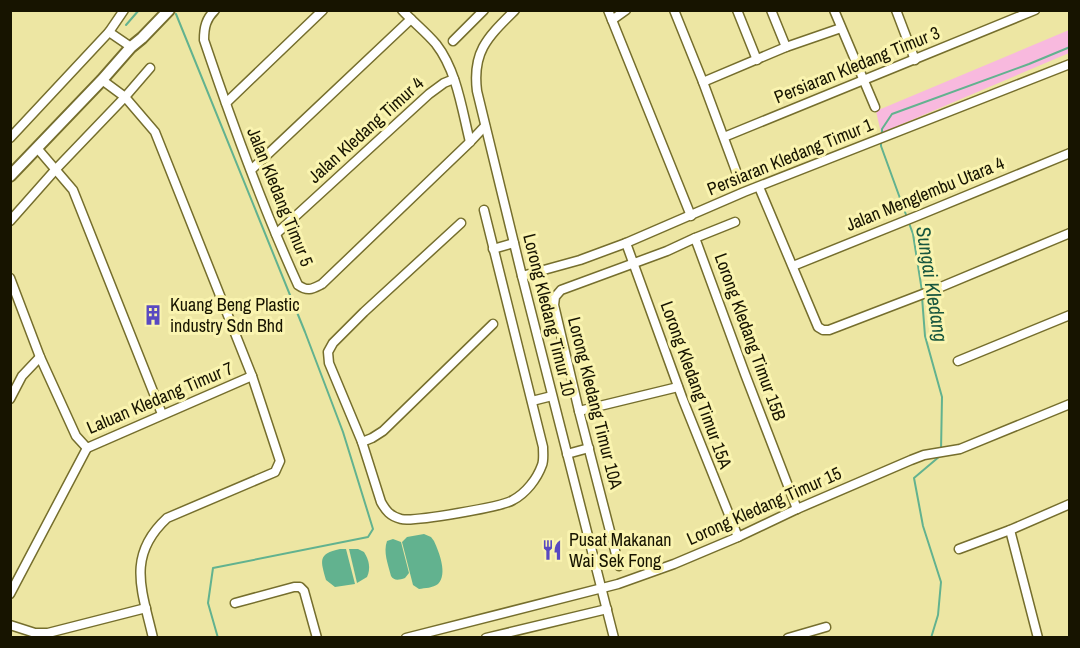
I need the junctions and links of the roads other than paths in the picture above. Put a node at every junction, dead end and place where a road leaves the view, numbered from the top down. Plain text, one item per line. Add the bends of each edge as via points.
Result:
1 (124, 10) edge
2 (159, 10) edge
3 (169, 10) edge
4 (323, 10) edge
5 (402, 10) edge
6 (484, 10) edge
7 (515, 10) edge
8 (608, 10) edge
9 (626, 10) edge
10 (674, 10) edge
11 (737, 10) edge
12 (771, 10) edge
13 (834, 10) edge
14 (896, 10) edge
15 (1035, 10) edge
16 (212, 13) edge
17 (411, 19) junction
18 (612, 20) junction
19 (840, 28) junction
20 (109, 32) junction
21 (453, 41) dead end
22 (131, 47) junction
23 (786, 47) junction
24 (757, 60) junction
25 (915, 60) junction
26 (1070, 64) edge
27 (150, 68) dead end
28 (454, 79) junction
29 (102, 80) junction
30 (864, 80) junction
31 (703, 82) junction
32 (125, 97) junction
33 (226, 104) junction
34 (875, 107) dead end
35 (485, 126) junction
36 (724, 137) junction
37 (10, 138) edge
38 (470, 142) junction
39 (37, 148) junction
40 (1070, 153) edge
41 (56, 169) junction
42 (251, 170) junction
43 (10, 176) edge
44 (739, 179) dead end
45 (759, 187) junction
46 (484, 210) dead end
47 (691, 216) junction
48 (10, 221) edge
49 (735, 222) dead end
50 (460, 223) dead end
51 (1070, 232) edge
52 (276, 234) junction
53 (695, 238) junction
54 (514, 243) junction
55 (626, 243) junction
56 (493, 249) junction
57 (634, 263) junction
58 (793, 266) junction
59 (522, 276) junction
60 (10, 278) edge
61 (1070, 315) edge
62 (493, 324) dead end
63 (40, 357) junction
64 (958, 361) dead end
65 (252, 376) junction
66 (678, 387) junction
67 (552, 396) junction
68 (10, 399) edge
69 (532, 402) junction
70 (1070, 404) edge
71 (579, 411) junction
72 (162, 414) junction
73 (362, 442) junction
74 (87, 448) junction
75 (589, 448) junction
76 (567, 454) junction
77 (1070, 504) edge
78 (797, 509) junction
79 (1010, 530) junction
80 (738, 537) junction
81 (959, 549) dead end
82 (619, 566) dead end
83 (601, 588) junction
84 (10, 594) edge
85 (236, 603) dead end
86 (146, 608) junction
87 (607, 609) junction
88 (10, 625) edge
89 (826, 627) dead end
90 (153, 638) edge
91 (317, 638) edge
92 (406, 638) edge
93 (486, 638) edge
94 (614, 638) edge
95 (788, 638) edge
96 (1038, 638) edge

1 - 20 street
2 - 22 street
3 - 22 street
4 - 33 street
5 - 17 street
6 - 21 street
7 - 35 street, Lorong Kledang Timur 10 via 484,44 476,67
8 - 18 street
9 - 18 street
10 - 31 street
11 - 24 street
12 - 23 street
13 - 19 street
14 - 25 street
15 - 25 street, Persiaran Kledang Timur 3
16 - 33 street, Jalan Kledang Timur 5 via 204,28 204,40
17 - 28 street via 435,44
17 - 42 street
18 - 47 street
19 - 23 street
19 - 30 street
20 - 22 street
20 - 37 street
22 - 29 street
23 - 24 street
24 - 31 street
25 - 30 street, Persiaran Kledang Timur 3
26 - 45 street, Persiaran Kledang Timur 1
27 - 32 street
28 - 38 street
28 - 52 street, Jalan Kledang Timur 4 via 429,94
29 - 32 street
29 - 39 street
30 - 34 street
30 - 36 street, Persiaran Kledang Timur 3
31 - 36 street
32 - 41 street
32 - 65 street via 156,132
33 - 42 street, Jalan Kledang Timur 5
35 - 38 street, Jalan Kledang Timur 5
35 - 54 street, Lorong Kledang Timur 10
36 - 44 street
38 - 52 street, Jalan Kledang Timur 5 via 322,284 312,289 304,290 298,285
39 - 41 street
39 - 43 street
40 - 58 street, Jalan Menglembu Utara 4
41 - 48 street
41 - 72 street via 73,190
42 - 52 street, Jalan Kledang Timur 5
45 - 47 street, Persiaran Kledang Timur 1
45 - 58 street
46 - 56 street
47 - 55 street, Persiaran Kledang Timur 1
49 - 53 street
50 - 73 street via 364,312 328,352
51 - 58 street via 829,330 818,327
53 - 57 street, Lorong Kledang Timur 15B
53 - 78 street, Lorong Kledang Timur 15B
54 - 56 street
54 - 59 street, Lorong Kledang Timur 10
55 - 57 street, Lorong Kledang Timur 15A
55 - 59 street, Persiaran Kledang Timur 1
56 - 69 street
57 - 66 street, Lorong Kledang Timur 15A
57 - 71 street, Lorong Kledang Timur 10A via 561,290 555,297
59 - 67 street, Lorong Kledang Timur 10
60 - 63 street, Laluan Kledang Timur 7
61 - 64 street
62 - 73 street via 383,431
63 - 68 street via 22,376
63 - 74 street, Laluan Kledang Timur 7 via 76,436
65 - 72 street, Laluan Kledang Timur 7
65 - 86 street via 280,461 274,472 167,518 156,528 140,561
66 - 71 street
66 - 80 street, Lorong Kledang Timur 15A
67 - 69 street
67 - 76 street, Lorong Kledang Timur 10
69 - 73 street via 543,463 531,485 512,501 483,508 407,520 390,515 381,502
70 - 78 street, Lorong Kledang Timur 15 via 960,449 924,455
71 - 75 street, Lorong Kledang Timur 10A
72 - 74 street, Laluan Kledang Timur 7
74 - 84 street
75 - 76 street
75 - 82 street, Lorong Kledang Timur 10A
76 - 83 street, Lorong Kledang Timur 10
77 - 79 street
78 - 80 street, Lorong Kledang Timur 15
79 - 81 street
79 - 96 street
80 - 83 street, Lorong Kledang Timur 15
83 - 87 street, Lorong Kledang Timur 10
83 - 92 street, Lorong Kledang Timur 15
85 - 91 street via 300,587
86 - 88 street via 48,633
86 - 90 street
87 - 93 street
87 - 94 street, Lorong Kledang Timur 10
89 - 95 street

